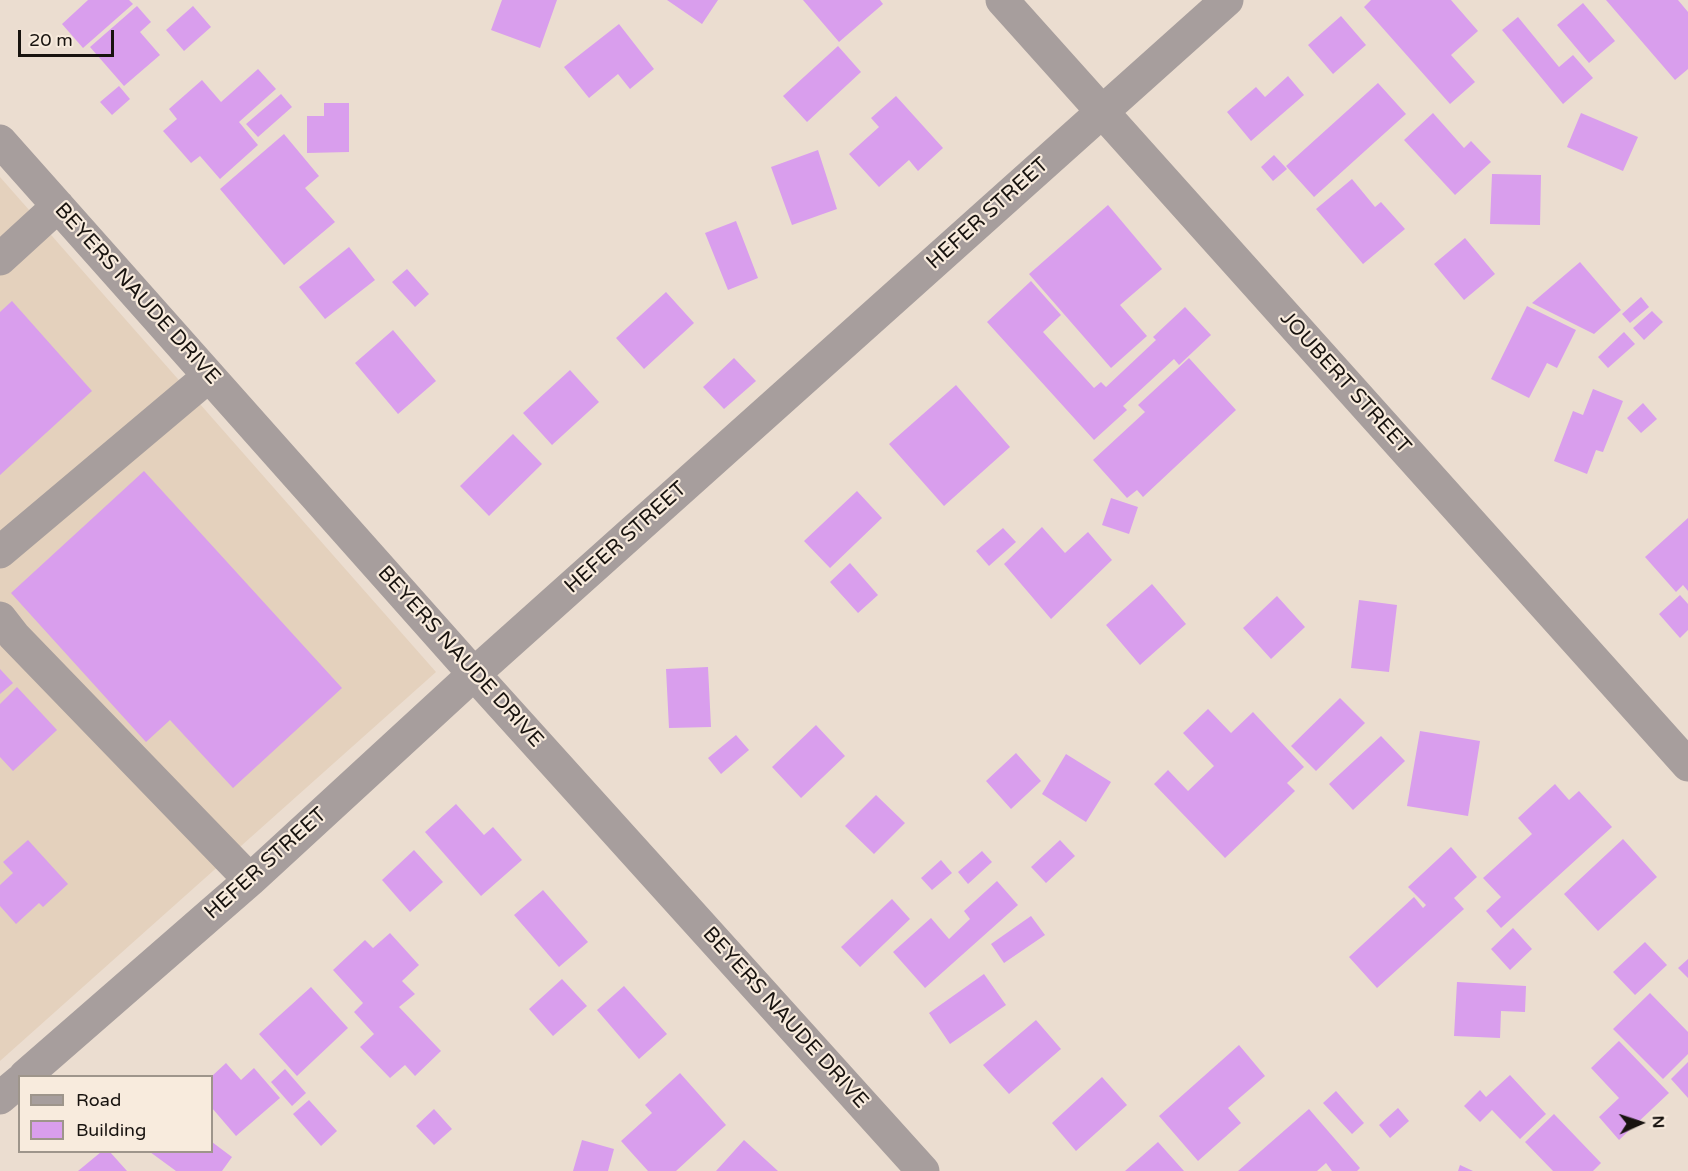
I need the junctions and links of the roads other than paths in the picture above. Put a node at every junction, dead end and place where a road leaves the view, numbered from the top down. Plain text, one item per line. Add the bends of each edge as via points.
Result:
1 (1002, 0) edge
2 (1227, 0) edge
3 (1102, 113) junction
4 (0, 141) edge
5 (58, 206) junction
6 (0, 259) edge
7 (209, 376) junction
8 (0, 552) edge
9 (0, 618) edge
10 (474, 674) junction
11 (1688, 765) edge
12 (250, 880) junction
13 (27, 1075) edge
14 (18, 1083) edge
15 (0, 1098) edge
16 (923, 1171) edge

1 - 3 street, JOUBERT STREET
2 - 3 street, HEFER STREET
3 - 10 street, HEFER STREET
3 - 11 street, JOUBERT STREET
4 - 5 street, BEYERS NAUDE DRIVE
5 - 6 street
5 - 7 street, BEYERS NAUDE DRIVE
7 - 8 street
7 - 10 street, BEYERS NAUDE DRIVE
9 - 12 street
10 - 12 street, HEFER STREET
10 - 16 street, BEYERS NAUDE DRIVE
12 - 13 street, HEFER STREET
14 - 15 street

